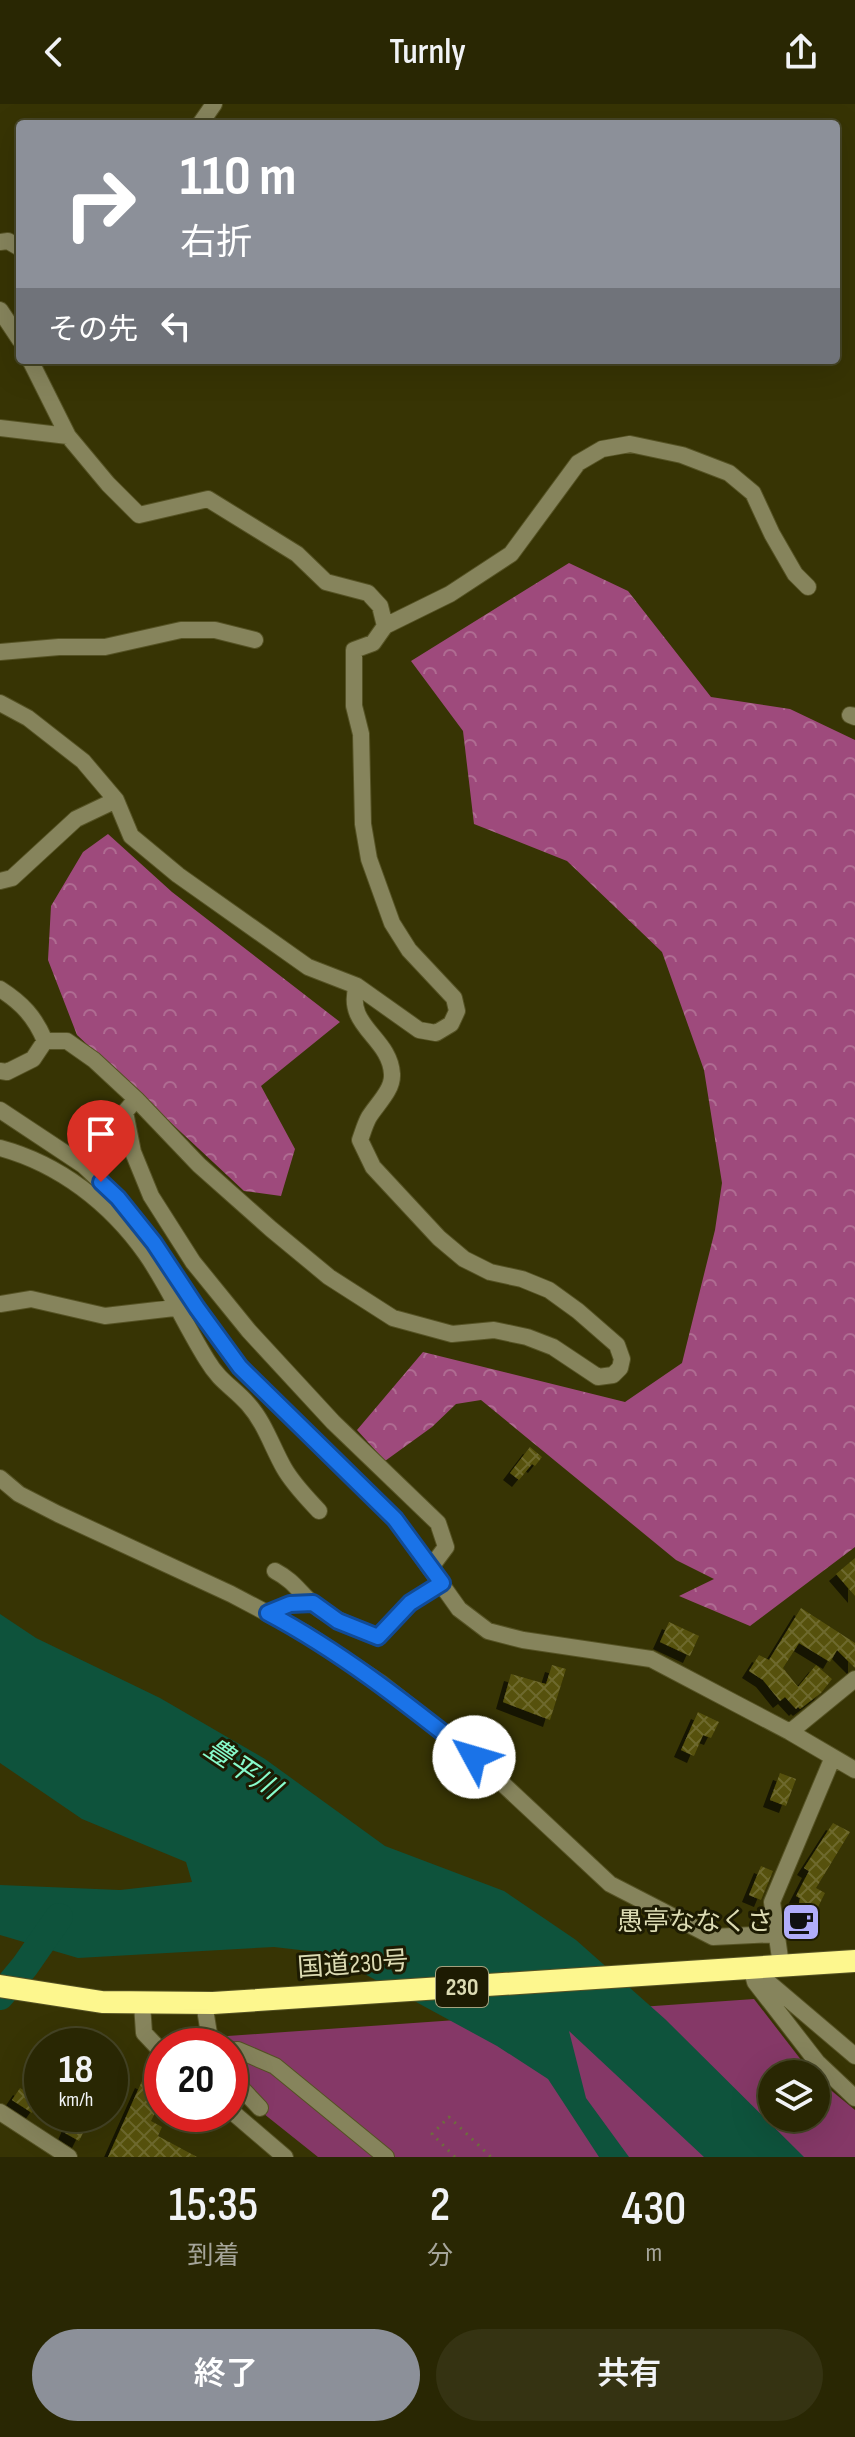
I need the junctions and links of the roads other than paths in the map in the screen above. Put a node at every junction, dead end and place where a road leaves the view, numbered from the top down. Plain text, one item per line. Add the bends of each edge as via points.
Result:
1 (0, 310) edge
2 (16, 334) edge
3 (32, 364) edge
4 (0, 428) edge
5 (68, 436) junction
6 (808, 587) dead end
7 (385, 626) junction
8 (255, 640) dead end
9 (0, 652) edge
10 (0, 703) edge
11 (116, 800) junction
12 (0, 881) edge
13 (357, 986) junction
14 (0, 989) edge
15 (45, 1041) junction
16 (0, 1071) edge
17 (136, 1099) junction
18 (0, 1110) edge
19 (0, 1148) edge
20 (0, 1304) edge
21 (176, 1306) junction
22 (197, 1308) junction
23 (0, 1478) edge
24 (319, 1511) dead end
25 (431, 1567) junction
26 (275, 1571) dead end
27 (442, 1583) junction
28 (313, 1603) junction
29 (268, 1613) junction
30 (855, 1679) edge
31 (790, 1732) junction
32 (833, 1757) junction
33 (853, 1765) edge
34 (776, 1934) junction
35 (855, 1961) edge
36 (781, 1965) junction
37 (751, 1967) junction
38 (0, 1986) edge
39 (212, 2002) junction
40 (142, 2004) junction
41 (211, 2028) edge
42 (144, 2033) edge
43 (248, 2054) edge
44 (855, 2056) edge
45 (248, 2095) edge
46 (855, 2098) edge
47 (260, 2108) dead end
48 (0, 2112) edge
49 (248, 2125) edge
50 (69, 2157) edge
51 (285, 2157) edge
52 (386, 2157) edge

1 - 2 street
3 - 5 street
4 - 5 street
5 - 7 street via 139,515 208,499 297,554 326,582 368,593 380,606
6 - 7 street via 795,574 753,493 729,473 682,455 630,444 602,449 578,463 511,554 450,594
7 - 13 street via 373,643 354,650 354,706 361,734 369,859 392,923 409,950 454,998 457,1011 451,1024 436,1033 419,1030
8 - 9 street via 215,630 181,630 105,647
10 - 11 street via 83,761
11 - 12 street via 76,819 12,878
11 - 13 street via 131,836 178,875 308,967
13 - 17 street via 353,999 361,1023 385,1049 392,1075 360,1140 373,1167 464,1259 549,1290 578,1311 617,1345 622,1359 613,1375 598,1377 553,1347 527,1337 494,1330 452,1334 393,1318 329,1277 271,1229
14 - 15 street via 37,1020
15 - 16 street via 33,1059
15 - 17 street via 67,1041
17 - 25 street via 125,1112 133,1152 151,1196 193,1262 249,1331 438,1523 446,1547
18 - 22 street via 83,1165 118,1198
19 - 21 street via 72,1179 113,1214 146,1254
20 - 21 street via 31,1299 105,1316
21 - 22 street
21 - 24 street via 208,1362 248,1404 286,1471
22 - 25 street via 240,1367 395,1519
23 - 29 street via 58,1514
25 - 27 street
26 - 28 street via 292,1580
27 - 28 street via 410,1603 378,1637 338,1621
27 - 31 street via 459,1609 488,1631 651,1659
28 - 29 street via 290,1604
29 - 34 street via 394,1693 474,1757 610,1884 713,1937
30 - 31 street
31 - 32 street
32 - 33 street
32 - 34 street via 772,1902
34 - 36 street
35 - 36 highway, 国道230号 / 230
36 - 37 highway, 国道230号 / 230
37 - 39 highway, 国道230号 / 230
37 - 44 street
37 - 46 street via 755,1982 817,2062
38 - 40 highway, 国道230号 / 230
39 - 40 highway, 国道230号 / 230
39 - 41 street
40 - 42 street
43 - 52 street via 275,2066
45 - 47 street
48 - 50 street
49 - 51 street

